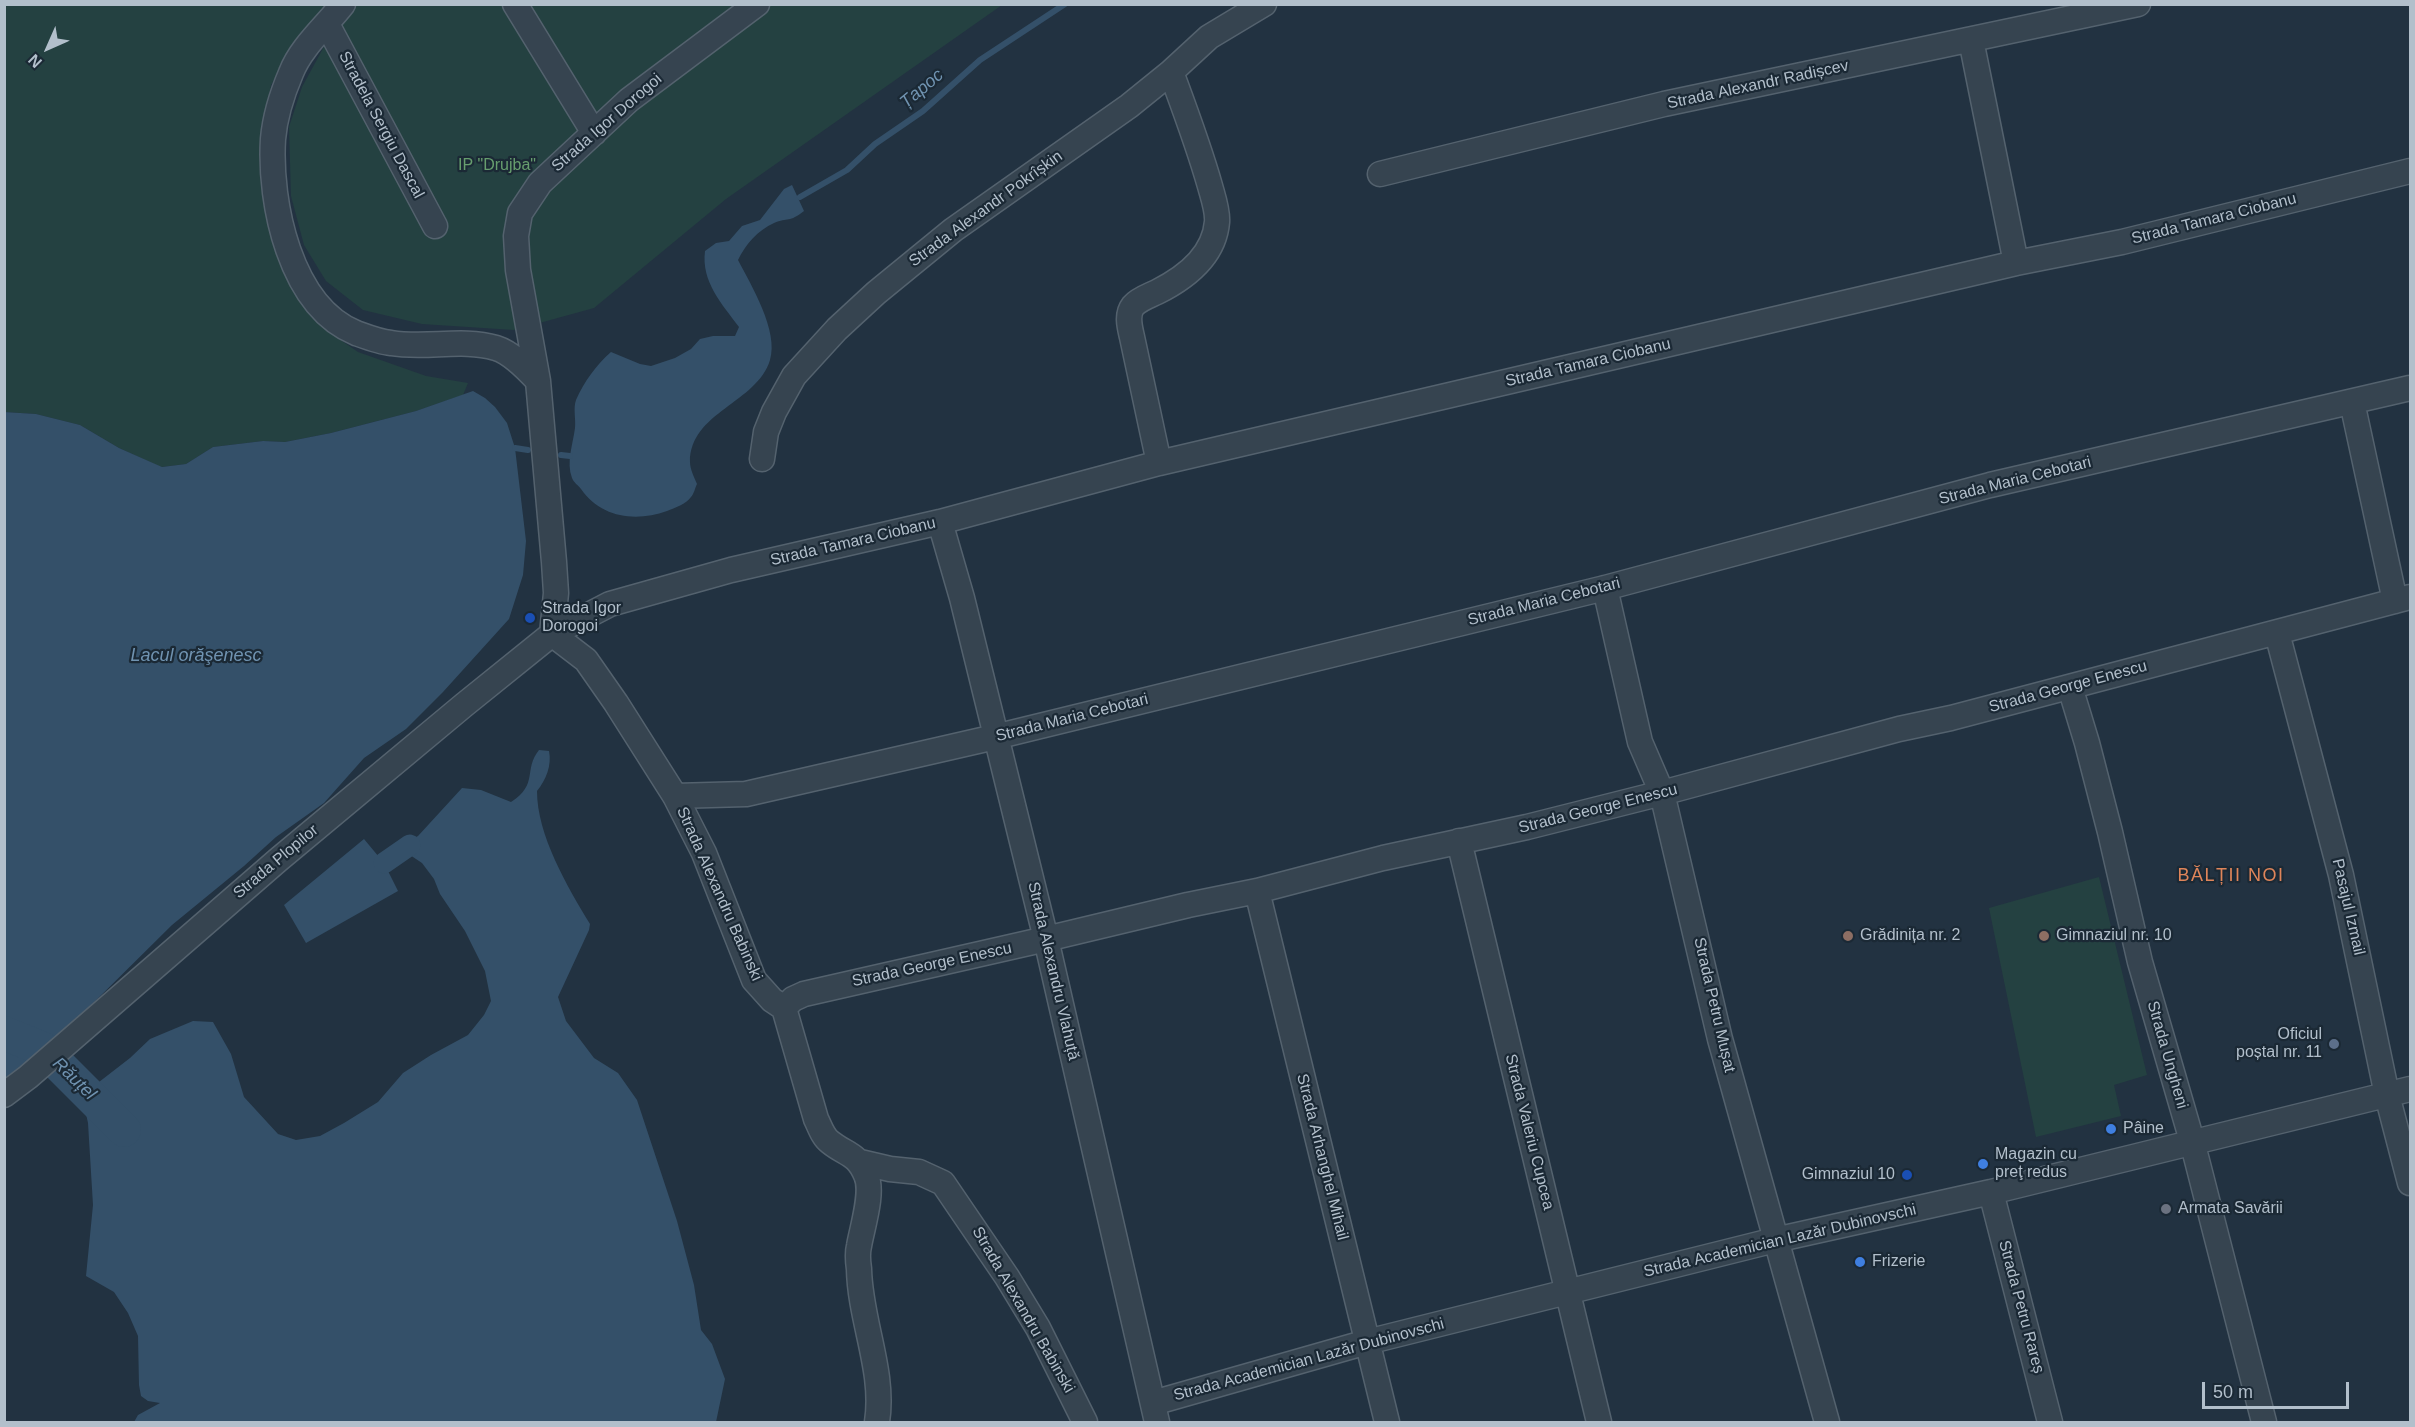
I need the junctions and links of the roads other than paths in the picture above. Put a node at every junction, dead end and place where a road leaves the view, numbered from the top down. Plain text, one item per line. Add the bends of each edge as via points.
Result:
1 (343, 4) edge
2 (515, 4) edge
3 (756, 4) edge
4 (1264, 4) edge
5 (2138, 4) edge
6 (327, 24) junction
7 (1971, 40) junction
8 (1171, 72) junction
9 (594, 133) junction
10 (2410, 171) edge
11 (1380, 174) dead end
12 (435, 226) dead end
13 (2016, 263) junction
14 (538, 381) junction
15 (2410, 388) edge
16 (2352, 402) junction
17 (762, 459) dead end
18 (1159, 463) junction
19 (940, 522) junction
20 (1605, 588) junction
21 (2403, 599) edge
22 (2277, 633) junction
23 (552, 634) junction
24 (2070, 687) junction
25 (995, 737) junction
26 (1662, 793) junction
27 (675, 796) junction
28 (1459, 841) junction
29 (1257, 891) junction
30 (1046, 939) junction
31 (784, 1008) junction
32 (2410, 1089) edge
33 (4, 1095) edge
34 (2387, 1095) junction
35 (2192, 1141) junction
36 (860, 1162) junction
37 (2410, 1183) edge
38 (1991, 1192) junction
39 (1775, 1240) junction
40 (1568, 1293) junction
41 (1367, 1342) junction
42 (1155, 1413) edge
43 (877, 1422) edge
44 (1085, 1422) edge
45 (1387, 1422) edge
46 (1599, 1422) edge
47 (1827, 1422) edge
48 (2050, 1422) edge
49 (2264, 1422) edge

1 - 6 street
2 - 9 street
3 - 9 street, Strada Igor Dorogoi via 674,65
4 - 8 street, Strada Alexandr Pokrîșkin via 1209,37
5 - 7 street, Strada Alexandr Radișcev
6 - 12 street, Stradela Sergiu Dascal
6 - 14 street via 292,71 277,111 274,137 276,201 301,280 320,309 355,332 391,343 497,348
7 - 11 street, Strada Alexandr Radișcev via 1664,104
7 - 13 street
8 - 17 street, Strada Alexandr Pokrîșkin via 919,256 837,329 782,395 766,432
8 - 18 street via 1197,141 1218,220 1210,246 1194,268 1184,278 1145,297 1130,311 1132,338
9 - 14 street, Strada Igor Dorogoi via 540,183 520,213 516,236 518,270
10 - 13 street, Strada Tamara Ciobanu via 2122,242
13 - 18 street, Strada Tamara Ciobanu
14 - 23 street, Strada Igor Dorogoi via 556,593
15 - 16 street, Strada Maria Cebotari
16 - 20 street, Strada Maria Cebotari via 1990,485
16 - 21 street
18 - 19 street, Strada Tamara Ciobanu
19 - 23 street, Strada Tamara Ciobanu via 731,570 610,603
19 - 25 street, Strada Аlexandru Vlahuță
20 - 25 street, Strada Maria Cebotari
20 - 26 street, Strada Petru Mușat via 1640,742
21 - 22 street, Strada George Enescu
22 - 24 street, Strada George Enescu
22 - 34 street, Pasajul Izmail via 2341,876
23 - 27 street, Strada Alexandru Babinski via 586,660
23 - 33 street, Strada Plopilor via 278,860
24 - 26 street, Strada George Enescu
24 - 35 street, Strada Ungheni via 2093,765 2140,962
25 - 27 street, Strada Maria Cebotari via 746,794
25 - 30 street, Strada Аlexandru Vlahuță
26 - 28 street, Strada George Enescu
26 - 39 street, Strada Petru Mușat via 1720,1039
27 - 31 street, Strada Alexandru Babinski via 704,853 754,980
28 - 29 street, Strada George Enescu
28 - 40 street, Strada Valeriu Cupcea
29 - 30 street, Strada George Enescu
29 - 41 street, Strada Arhanghel Mihail
30 - 31 street, Strada George Enescu via 804,994
30 - 42 street, Strada Аlexandru Vlahuță
31 - 36 street, Strada Alexandru Babinski via 816,1119 830,1143
32 - 34 street, Strada Academician Lazăr Dubinovschi
34 - 35 street, Strada Academician Lazăr Dubinovschi
34 - 37 street, Pasajul Izmail
35 - 38 street, Strada Academician Lazăr Dubinovschi
35 - 49 street, Strada Ungheni
36 - 43 street via 869,1187 858,1248 859,1273 880,1398
36 - 44 street, Strada Alexandru Babinski via 919,1172 943,1183 1038,1328
38 - 39 street, Strada Academician Lazăr Dubinovschi
38 - 48 street, Strada Petru Rareș
39 - 40 street, Strada Academician Lazăr Dubinovschi
39 - 47 street, Strada Petru Mușat
40 - 41 street, Strada Academician Lazăr Dubinovschi
40 - 46 street, Strada Valeriu Cupcea
41 - 42 street, Strada Academician Lazăr Dubinovschi
41 - 45 street, Strada Arhanghel Mihail

